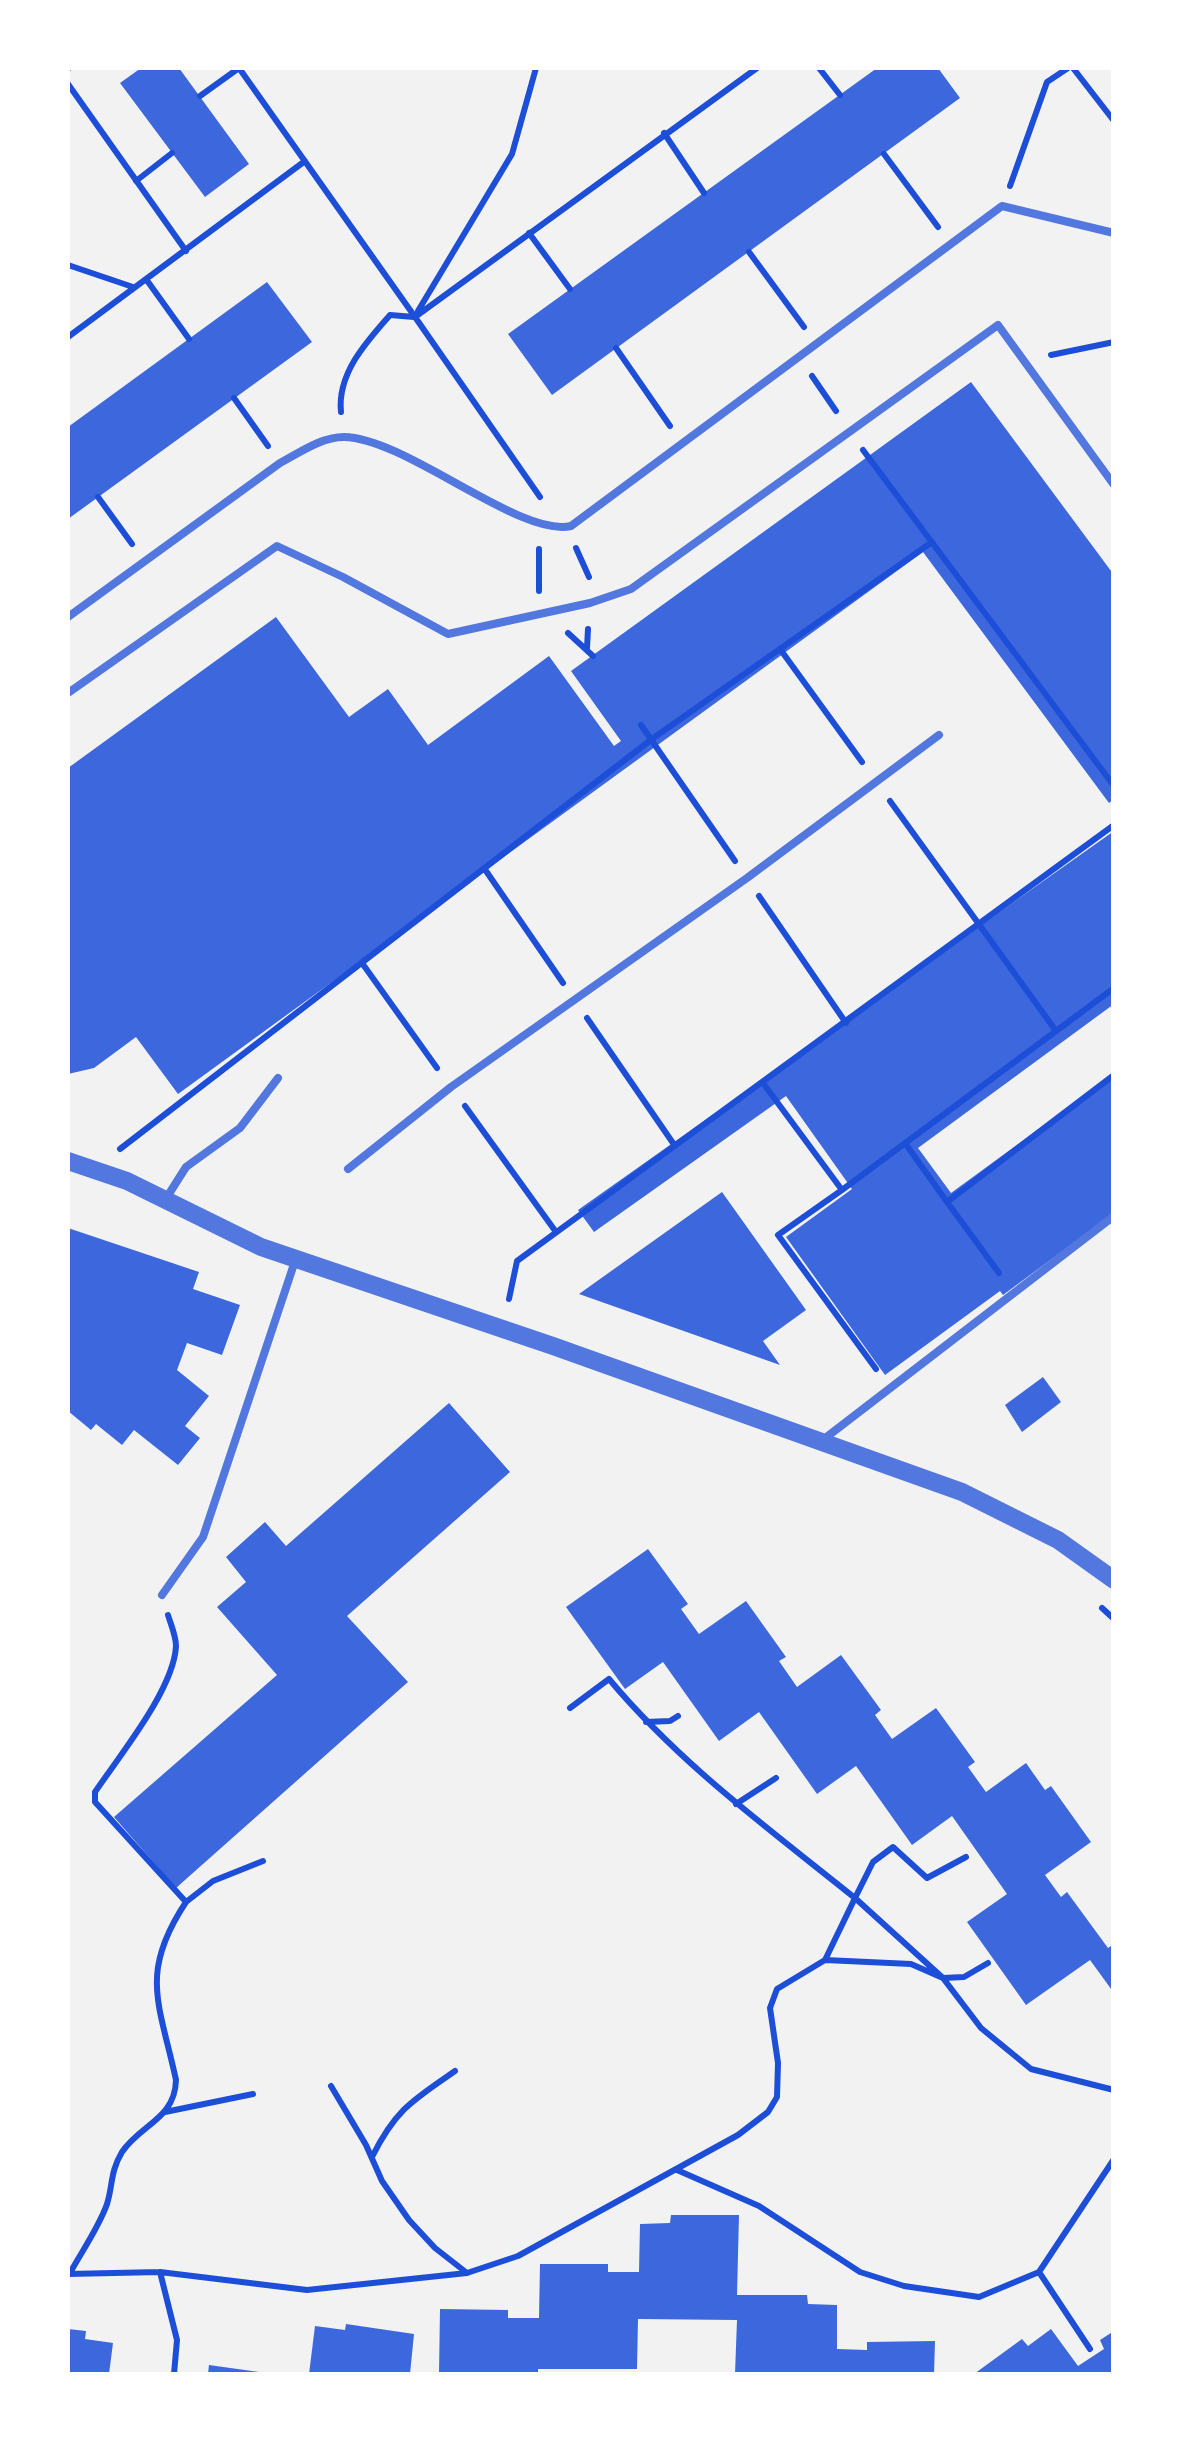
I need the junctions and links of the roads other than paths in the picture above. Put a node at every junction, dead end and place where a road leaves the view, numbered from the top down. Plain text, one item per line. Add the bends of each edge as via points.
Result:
1 (1114, 233) edge
2 (1114, 485) edge
3 (68, 616) edge
4 (68, 693) edge
5 (939, 735) dead end
6 (278, 1078) dead end
7 (68, 1161) edge
8 (348, 1169) dead end
9 (166, 1198) junction
10 (1114, 1216) edge
11 (296, 1258) junction
12 (822, 1440) junction
13 (1114, 1580) edge
14 (162, 1595) road end

1 - 3 lane via 1002,206 576,523 562,528 519,514 382,446 343,437 280,464
2 - 4 lane via 998,325 631,589 448,634 277,546
5 - 8 lane
6 - 9 lane via 240,1128 186,1167
7 - 9 street
9 - 11 street
10 - 12 lane
11 - 12 street
11 - 14 lane via 203,1537
12 - 13 street via 962,1492 1058,1540

